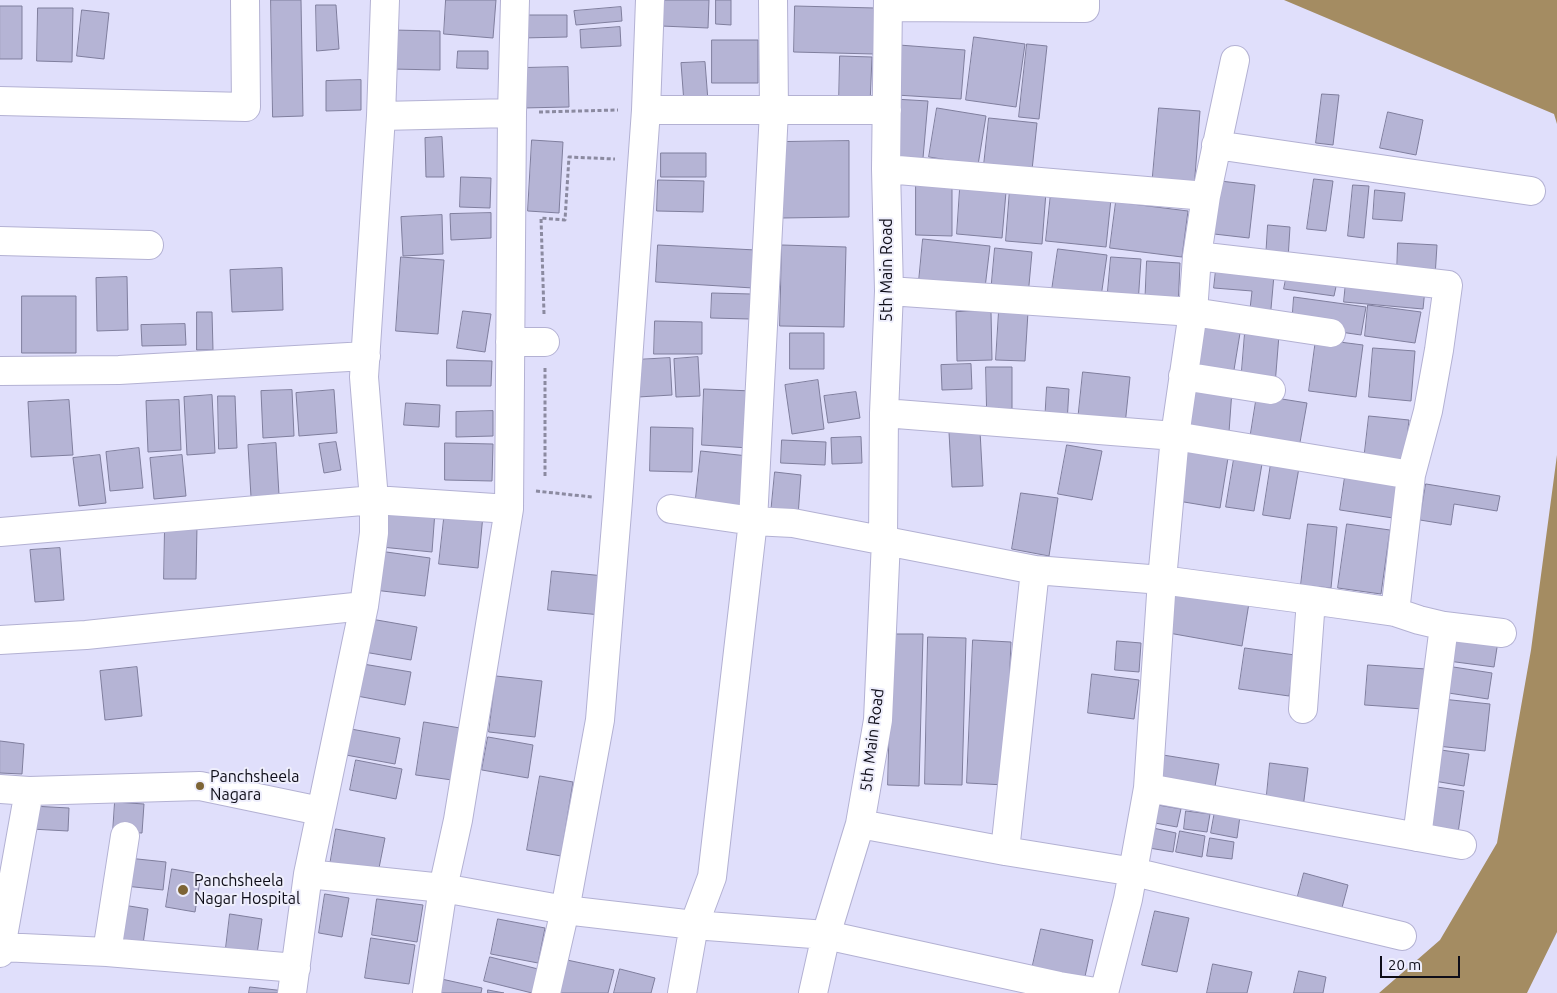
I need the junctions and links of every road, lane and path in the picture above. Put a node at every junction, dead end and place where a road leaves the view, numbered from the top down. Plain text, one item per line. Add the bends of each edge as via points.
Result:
1 (245, 0) edge
2 (385, 0) edge
3 (516, 0) edge
4 (650, 0) edge
5 (774, 0) edge
6 (1085, 0) edge
7 (888, 4) edge
8 (992, 4) edge
9 (1235, 60) dead end
10 (0, 101) edge
11 (646, 110) junction
12 (886, 110) junction
13 (774, 111) junction
14 (512, 113) junction
15 (381, 116) junction
16 (1216, 145) junction
17 (643, 160) junction
18 (886, 169) junction
19 (1531, 191) dead end
20 (1206, 196) junction
21 (0, 241) edge
22 (149, 245) dead end
23 (1197, 256) junction
24 (890, 291) junction
25 (1193, 312) junction
26 (1330, 333) dead end
27 (510, 342) junction
28 (544, 342) junction
29 (366, 356) junction
30 (0, 371) edge
31 (1184, 376) junction
32 (1271, 390) dead end
33 (884, 413) junction
34 (1175, 436) junction
35 (1411, 475) junction
36 (545, 477) dead end
37 (374, 500) junction
38 (509, 509) junction
39 (672, 509) dead end
40 (753, 521) junction
41 (0, 532) edge
42 (885, 540) junction
43 (1035, 570) junction
44 (1162, 580) junction
45 (1311, 600) junction
46 (364, 606) junction
47 (1395, 612) junction
48 (1444, 626) junction
49 (1502, 633) dead end
50 (0, 640) edge
51 (1303, 709) dead end
52 (1148, 788) junction
53 (0, 789) edge
54 (29, 791) junction
55 (320, 811) junction
56 (860, 824) junction
57 (125, 836) dead end
58 (1416, 837) junction
59 (1462, 844) dead end
60 (1005, 851) junction
61 (1134, 872) junction
62 (308, 874) junction
63 (6, 885) edge
64 (443, 888) junction
65 (566, 910) junction
66 (694, 925) junction
67 (826, 935) junction
68 (1402, 936) dead end
69 (1, 947) edge
70 (0, 952) edge
71 (107, 952) junction
72 (294, 980) edge
73 (1057, 989) edge
74 (427, 993) edge
75 (546, 993) edge
76 (682, 993) edge
77 (813, 993) edge
78 (1103, 993) edge

1 - 10 street via 246,106
2 - 15 street
3 - 14 street
4 - 11 street
5 - 13 street
6 - 8 street via 1085,8
7 - 8 street
7 - 12 street, 5th Main Road
9 - 16 street
11 - 13 street
11 - 14 path
11 - 17 street
12 - 13 street
12 - 18 street, 5th Main Road
13 - 40 street
14 - 15 street
14 - 27 street
15 - 29 street
16 - 19 street
16 - 20 street
17 - 28 path via 569,157 565,220 541,218
17 - 65 street via 600,720
18 - 20 street
18 - 24 street, 5th Main Road
20 - 23 street
21 - 22 street
23 - 25 street
23 - 35 street via 1448,285 1431,394
24 - 25 street
24 - 33 street, 5th Main Road
25 - 26 street
25 - 31 street
27 - 28 street
27 - 38 street
28 - 36 path
29 - 30 street via 119,370
29 - 37 street via 364,377
31 - 32 street
31 - 34 street
33 - 34 street
33 - 42 street, 5th Main Road
34 - 35 street
34 - 44 street
35 - 47 street
37 - 38 street
37 - 41 street
37 - 46 street via 374,533
38 - 64 street via 458,820
39 - 40 street
40 - 42 street via 793,523
40 - 66 street via 712,877
42 - 43 street
42 - 56 street, 5th Main Road via 878,720
43 - 44 street
43 - 60 street
44 - 45 street
44 - 52 street
45 - 47 street
45 - 51 street
46 - 50 street via 86,635
46 - 55 street
47 - 48 street
48 - 49 street
48 - 58 street
52 - 58 street
52 - 61 street
53 - 54 street
54 - 55 street via 200,786
54 - 63 street
55 - 62 street
56 - 60 street
56 - 67 street, 5th Main Road
57 - 71 street
58 - 59 street
60 - 61 street
61 - 68 street
61 - 78 street
62 - 64 street
62 - 72 street
63 - 69 street
64 - 65 street
64 - 74 street
65 - 66 street
65 - 75 street
66 - 67 street
66 - 76 street
67 - 73 street
67 - 77 street, 5th Main Road
69 - 70 street
69 - 71 street
71 - 72 street
73 - 78 street

